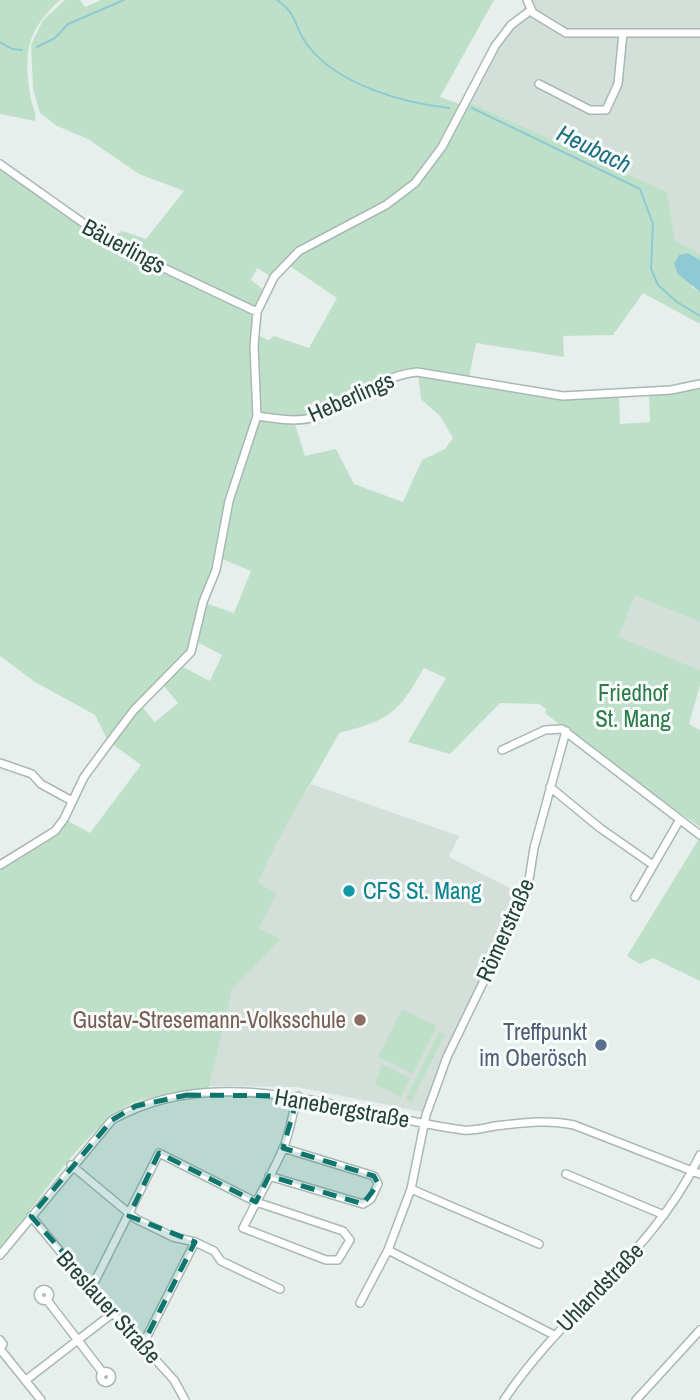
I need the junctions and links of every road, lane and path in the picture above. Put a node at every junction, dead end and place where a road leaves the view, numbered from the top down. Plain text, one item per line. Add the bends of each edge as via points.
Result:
1 (527, 0) edge
2 (531, 10) junction
3 (623, 33) junction
4 (700, 33) edge
5 (539, 85) dead end
6 (0, 164) edge
7 (257, 312) junction
8 (700, 384) edge
9 (257, 416) junction
10 (566, 731) junction
11 (502, 750) dead end
12 (0, 763) edge
13 (550, 787) junction
14 (72, 801) junction
15 (680, 821) junction
16 (700, 835) edge
17 (0, 865) edge
18 (653, 865) junction
19 (635, 897) dead end
20 (298, 1096) junction
21 (425, 1122) junction
22 (283, 1148) junction
23 (700, 1155) edge
24 (72, 1165) junction
25 (696, 1172) edge
26 (566, 1174) dead end
27 (269, 1176) junction
28 (411, 1189) junction
29 (256, 1202) junction
30 (131, 1212) junction
31 (664, 1214) junction
32 (31, 1216) junction
33 (195, 1242) junction
34 (539, 1244) dead end
35 (388, 1250) junction
36 (0, 1255) edge
37 (90, 1289) junction
38 (280, 1289) dead end
39 (47, 1300) dead end
40 (360, 1303) dead end
41 (113, 1313) junction
42 (700, 1330) edge
43 (554, 1335) junction
44 (0, 1340) edge
45 (78, 1340) junction
46 (143, 1344) junction
47 (0, 1349) edge
48 (103, 1373) dead end
49 (26, 1380) junction
50 (41, 1400) edge
51 (185, 1400) edge
52 (504, 1400) edge
53 (636, 1400) edge

1 - 2 street
2 - 3 street via 566,33
2 - 7 street via 499,40 442,147 415,183 386,205 299,251 274,277
3 - 4 street
3 - 5 street via 618,84 606,110 590,110
6 - 7 street, Bäuerlings via 113,244
7 - 9 street
8 - 9 street, Heberlings via 563,396 417,372 395,375 316,417
9 - 14 street via 229,501 216,570 191,652 134,710 84,777
10 - 11 street via 545,730
10 - 13 street, Römerstraße
10 - 15 street
12 - 14 street via 32,774
13 - 18 street
13 - 21 street, Römerstraße via 527,892 463,1019
14 - 17 street via 55,831
15 - 16 street
15 - 18 street
18 - 19 street
20 - 21 street, Hanebergstraße
20 - 22 street
20 - 24 street, Hanebergstraße via 187,1095 136,1106 112,1120
21 - 25 street, Hanebergstraße via 466,1130 555,1121
21 - 28 street, Römerstraße
22 - 27 street
22 - 27 street via 374,1177 377,1184 371,1199 363,1204
23 - 25 street, Uhlandstraße
24 - 30 street
24 - 32 street, Hanebergstraße
25 - 31 street, Uhlandstraße
26 - 31 street
27 - 29 street
28 - 34 street
28 - 35 street, Römerstraße
29 - 29 street via 243,1228 326,1260 338,1260 344,1254 350,1240 343,1231
29 - 30 street via 159,1153
30 - 33 street via 173,1237
30 - 37 street
31 - 43 street, Uhlandstraße via 645,1241
32 - 36 street, Hanebergstraße
32 - 37 street, Breslauer Straße
33 - 38 street via 214,1251 221,1261
33 - 46 street
35 - 40 street, Römerstraße
35 - 43 street
37 - 41 street, Breslauer Straße
39 - 45 street
41 - 45 street
41 - 46 street, Breslauer Straße
42 - 53 street
43 - 52 street, Uhlandstraße
44 - 47 street
45 - 48 street
45 - 49 street
46 - 51 street, Breslauer Straße
47 - 49 street
49 - 50 street

